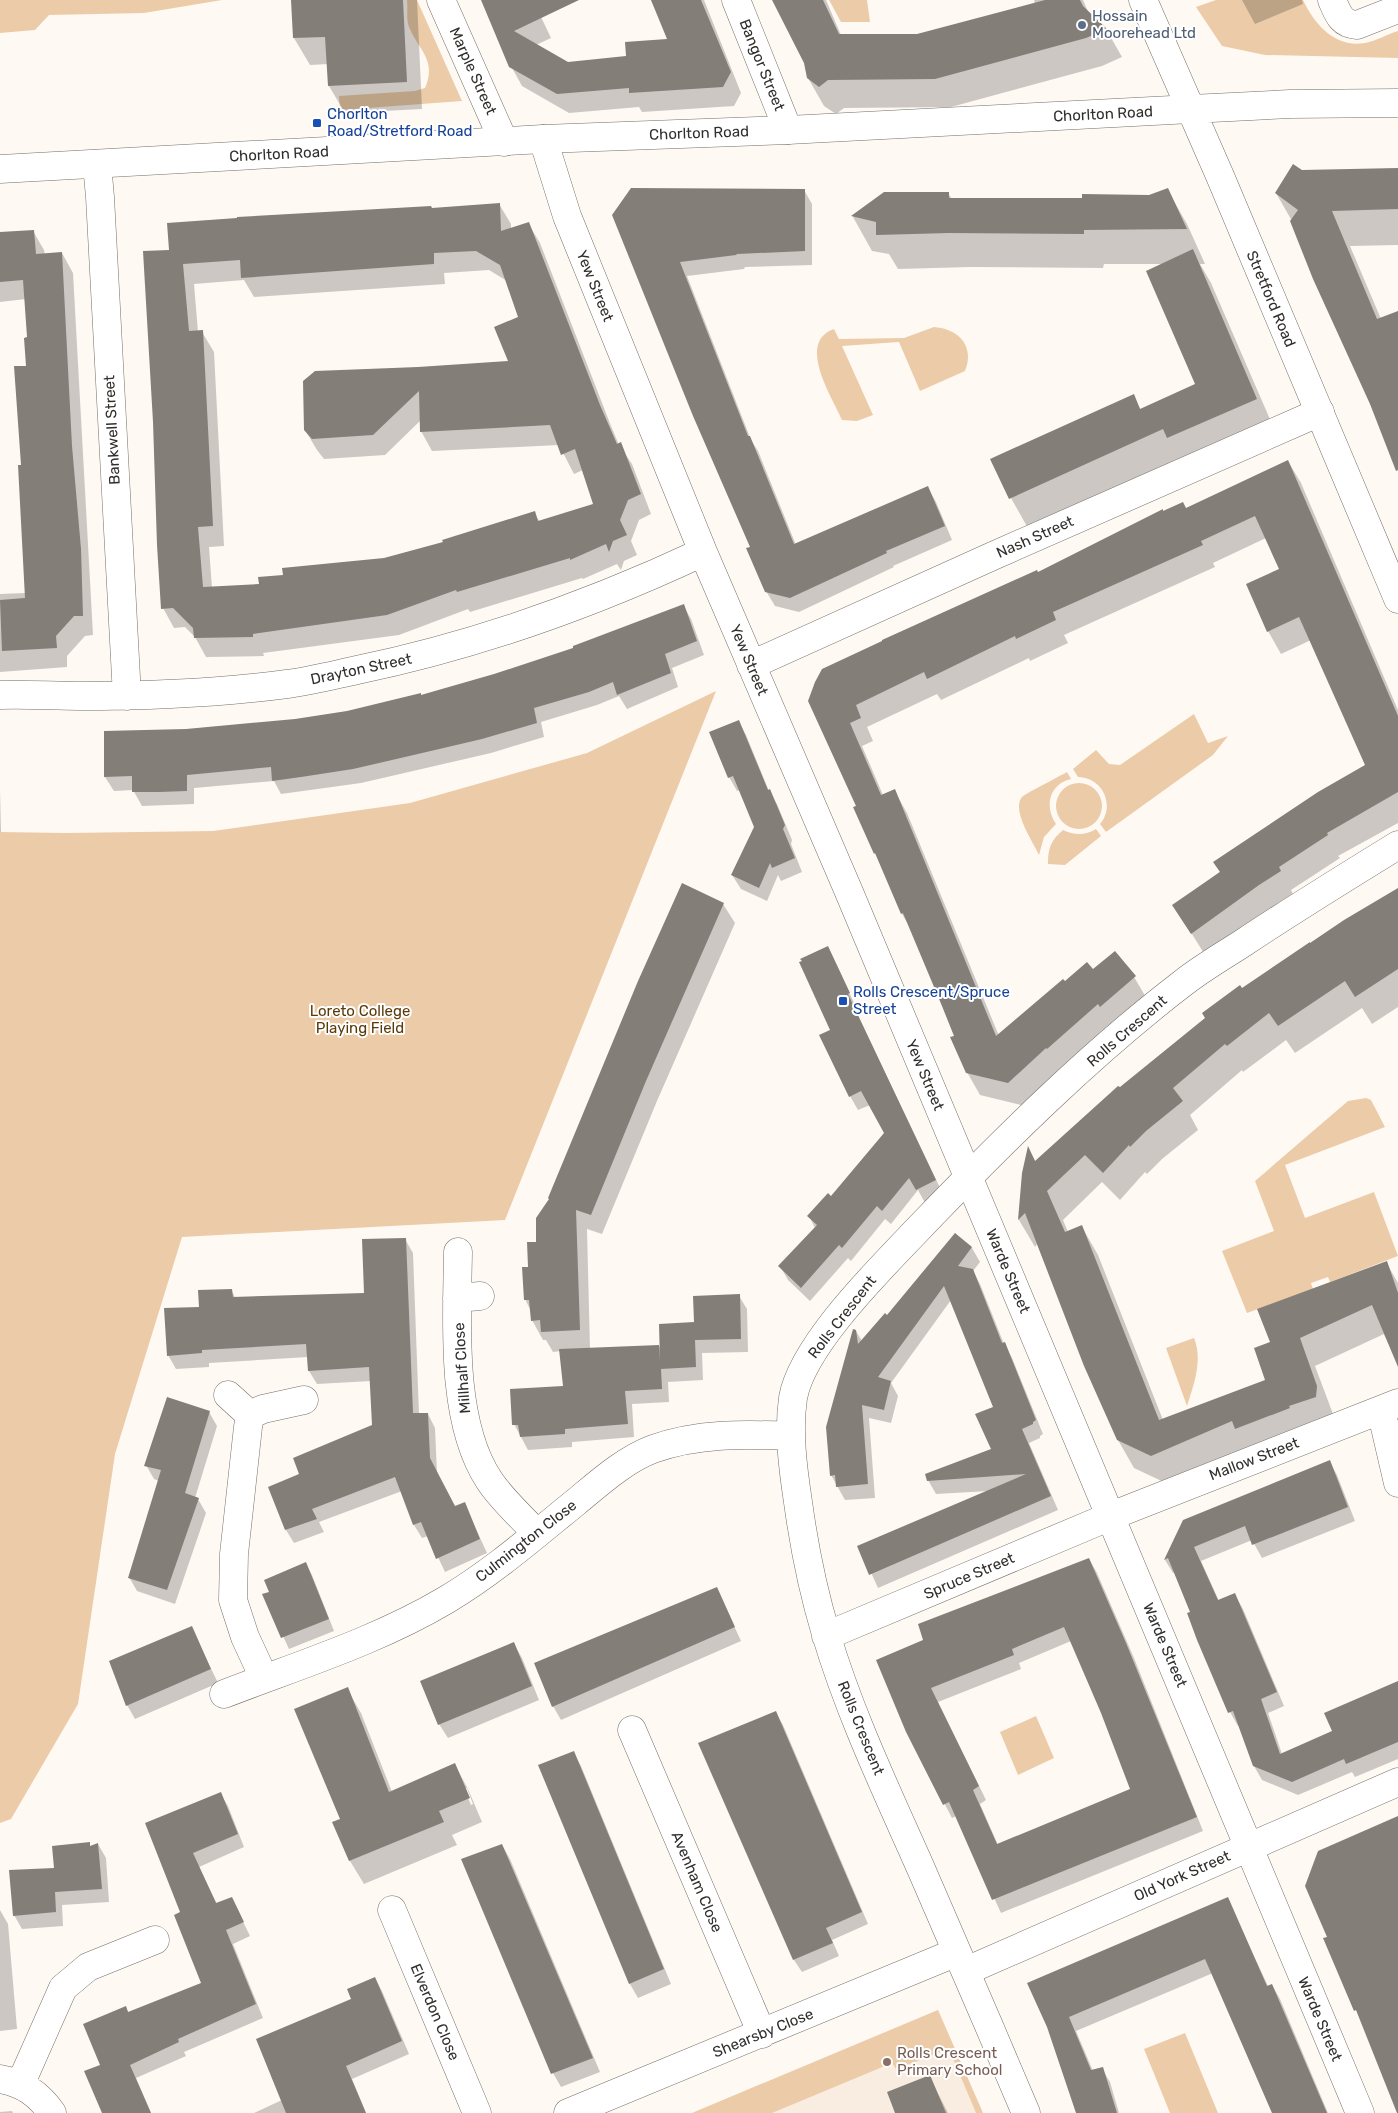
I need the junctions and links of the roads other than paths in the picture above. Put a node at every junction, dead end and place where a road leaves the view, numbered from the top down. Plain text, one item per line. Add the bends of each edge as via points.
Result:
1 (441, 0) edge
2 (736, 0) edge
3 (1143, 0) edge
4 (1332, 0) edge
5 (1398, 9) edge
6 (1398, 103) edge
7 (1191, 109) junction
8 (788, 130) junction
9 (543, 139) junction
10 (504, 142) junction
11 (97, 164) junction
12 (0, 169) edge
13 (1320, 412) junction
14 (703, 552) junction
15 (1398, 599) edge
16 (751, 665) junction
17 (0, 695) edge
18 (127, 696) junction
19 (1398, 845) edge
20 (968, 1177) junction
21 (458, 1252) dead end
22 (228, 1395) dead end
23 (304, 1400) dead end
24 (1389, 1407) edge
25 (250, 1415) junction
26 (792, 1436) junction
27 (1398, 1483) edge
28 (1111, 1516) junction
29 (538, 1534) junction
30 (826, 1636) junction
31 (264, 1678) junction
32 (224, 1694) dead end
33 (632, 1730) dead end
34 (1398, 1782) edge
35 (1248, 1846) junction
36 (392, 1910) dead end
37 (155, 1940) dead end
38 (962, 1962) junction
39 (762, 2034) junction
40 (10, 2082) edge
41 (52, 2113) edge
42 (477, 2113) edge
43 (568, 2113) edge
44 (1026, 2113) edge
45 (1360, 2113) edge

1 - 10 street, Marple Street
2 - 8 street, Bangor Street
3 - 7 street, Stretford Road
4 - 5 street via 1339,17 1352,25
6 - 7 street, Chorlton Road
7 - 8 street, Chorlton Road
7 - 13 street, Stretford Road
8 - 9 street, Chorlton Road
9 - 10 street, Chorlton Road
9 - 14 street, Yew Street via 566,216
10 - 11 street, Chorlton Road
11 - 12 street, Chorlton Road
11 - 18 street, Bankwell Street
13 - 15 street, Stretford Road
13 - 16 street, Nash Street
14 - 16 street, Yew Street
14 - 18 street, Drayton Street via 558,614 423,656 286,684
16 - 20 street, Yew Street
17 - 18 street, Drayton Street
19 - 20 street, Rolls Crescent via 1185,981 1066,1084
20 - 26 street, Rolls Crescent via 887,1261 834,1322 809,1358 799,1376 794,1398
20 - 28 street, Warde Street
21 - 29 street, Millhalf Close via 469,1297 462,1409 470,1439 489,1480
22 - 25 street
23 - 25 street
24 - 27 street
24 - 28 street, Mallow Street
25 - 31 street via 234,1554 233,1600 245,1637
26 - 29 street, Culmington Close via 715,1436 651,1450 605,1479
26 - 30 street, Rolls Crescent via 801,1529
28 - 30 street, Spruce Street
28 - 35 street, Warde Street
29 - 31 street, Culmington Close via 472,1584 414,1618 369,1639
30 - 38 street, Rolls Crescent via 884,1786
31 - 32 street, Culmington Close
33 - 39 street, Avenham Close
34 - 35 street, Old York Street
35 - 38 street, Old York Street
35 - 45 street, Warde Street
36 - 42 street, Elverdon Close
37 - 40 street via 88,1967 63,1988
38 - 39 street, Shearsby Close
38 - 44 street, Rolls Crescent
39 - 43 street, Shearsby Close
40 - 41 street via 36,2094

